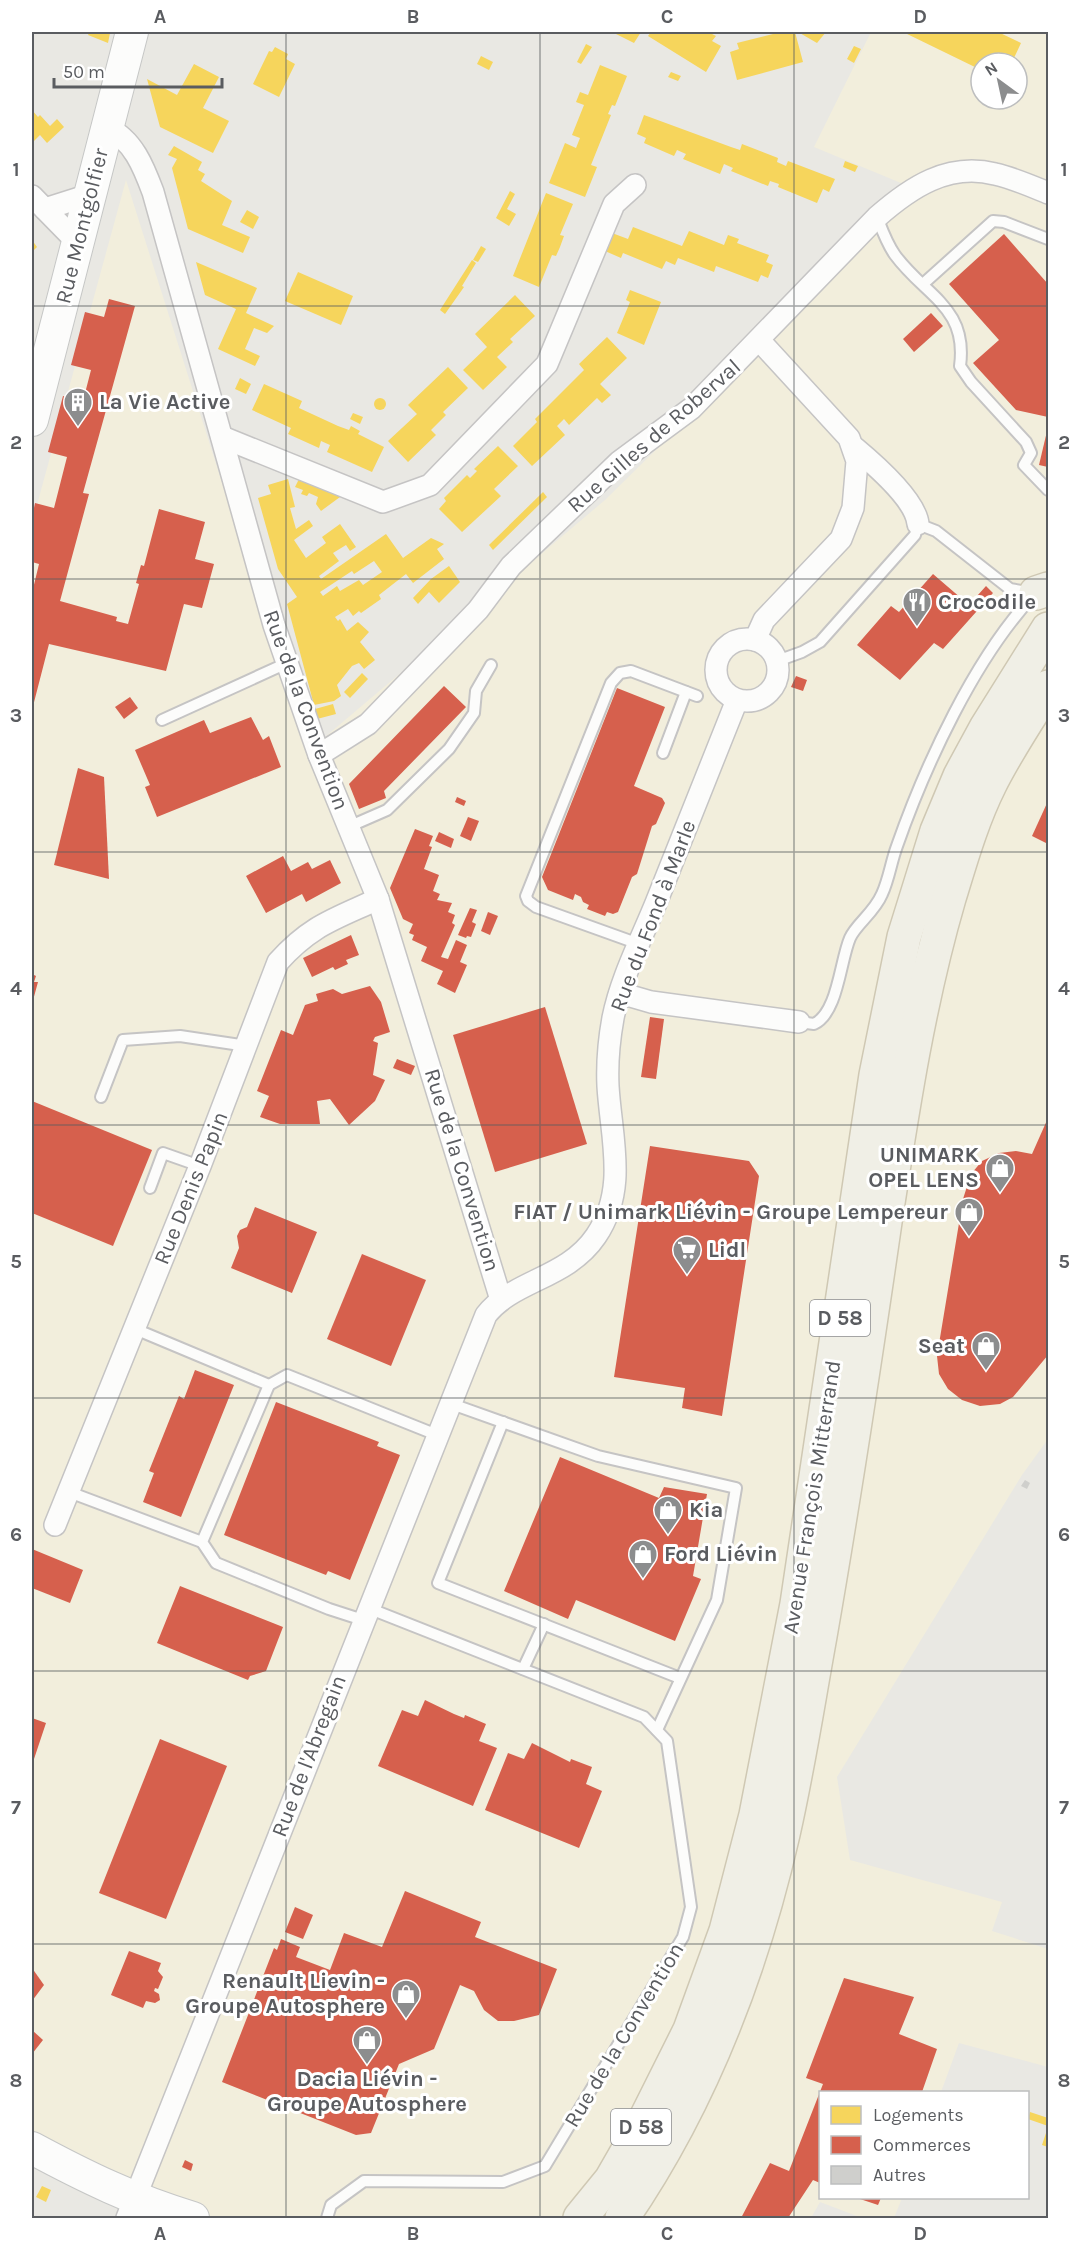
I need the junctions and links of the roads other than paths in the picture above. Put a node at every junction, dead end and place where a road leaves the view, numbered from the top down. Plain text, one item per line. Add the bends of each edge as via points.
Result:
1 (132, 32) edge
2 (107, 128) junction
3 (635, 185) dead end
4 (1048, 193) edge
5 (89, 195) junction
6 (38, 202) edge
7 (877, 217) junction
8 (1048, 239) edge
9 (78, 243) junction
10 (922, 284) junction
11 (759, 340) junction
12 (32, 420) edge
13 (222, 437) junction
14 (855, 448) junction
15 (895, 487) junction
16 (1048, 490) edge
17 (855, 495) junction
18 (918, 524) junction
19 (1042, 591) edge
20 (1048, 629) edge
21 (755, 640) junction
22 (777, 661) junction
23 (287, 663) junction
24 (491, 665) dead end
25 (1048, 687) edge
26 (686, 692) junction
27 (697, 696) dead end
28 (737, 700) junction
29 (162, 720) dead end
30 (663, 753) dead end
31 (319, 755) junction
32 (348, 827) junction
33 (378, 899) junction
34 (639, 944) junction
35 (620, 993) junction
36 (799, 1022) joint
37 (247, 1046) junction
38 (101, 1097) dead end
39 (200, 1166) junction
40 (150, 1188) dead end
41 (501, 1300) junction
42 (135, 1329) junction
43 (269, 1385) junction
44 (449, 1403) junction
45 (503, 1422) junction
46 (437, 1435) junction
47 (69, 1492) junction
48 (55, 1525) dead end
49 (202, 1542) junction
50 (365, 1614) junction
51 (544, 1624) junction
52 (523, 1669) junction
53 (681, 1678) junction
54 (657, 1730) junction
55 (32, 2148) edge
56 (131, 2209) edge
57 (193, 2218) edge
58 (327, 2218) edge
59 (581, 2218) edge
60 (622, 2218) edge

1 - 2 street, Rue Montgolfier
2 - 5 street, Rue Montgolfier
2 - 13 street, Rue de la Convention via 117,133 141,160 153,192
3 - 13 street via 614,204 547,364 430,485 383,502
4 - 7 street, Rue Gilles de Roberval via 994,173 967,171 939,176 905,192
5 - 6 street
5 - 9 street, Rue Montgolfier
6 - 9 street
7 - 10 lane via 895,255
7 - 11 street, Rue Gilles de Roberval
8 - 10 lane via 993,221
9 - 12 street, Rue Montgolfier
10 - 16 lane via 959,327 963,345 960,366 1026,442 1031,453 1024,465
11 - 14 street
11 - 31 street, Rue Gilles de Roberval via 692,408 619,462 512,566 478,610 368,724
13 - 23 street, Rue de la Convention
14 - 15 street
14 - 17 street
15 - 17 street via 869,489
15 - 18 street via 914,510
17 - 21 street via 841,539 764,620
18 - 19 lane via 936,531 1010,589
18 - 22 lane via 915,535 820,642
19 - 36 lane via 1022,608 959,705 916,798 882,894 868,918 850,937 828,1012 814,1024
20 - 59 main road, Avenue François Mitterrand / D 58 via 960,776 937,831 904,937 876,1075 797,1604 756,1815 726,1930 690,2030 642,2126 611,2180
21 - 22 street via 772,652
21 - 28 street via 736,642 717,662 718,681
22 - 28 street via 777,680 772,689 756,700
23 - 29 lane
23 - 31 street, Rue de la Convention
24 - 32 lane via 476,691 474,713 449,749 387,810
25 - 60 main road, Avenue François Mitterrand / D 58 via 989,786 965,845 935,951 908,1072 845,1492 802,1737 767,1898 710,2062 675,2133
26 - 27 lane
26 - 30 lane
26 - 34 lane via 631,671 620,673 611,683 526,896 536,907
28 - 34 street, Rue du Fond à Marle
31 - 32 street, Rue de la Convention
32 - 33 street, Rue de la Convention
33 - 37 street, Rue Denis Papin via 298,939 278,962
33 - 41 street, Rue de la Convention
34 - 35 street, Rue du Fond à Marle
35 - 36 street via 651,1002
35 - 41 street, Rue du Fond à Marle via 609,1048 608,1085 617,1166 607,1214 596,1236 579,1256
37 - 38 lane via 180,1036 123,1040
37 - 39 street, Rue Denis Papin
39 - 40 lane via 163,1153
39 - 42 street, Rue Denis Papin
41 - 44 street, Rue de l'Abregain via 486,1314
42 - 43 lane
42 - 47 street, Rue Denis Papin
43 - 46 lane via 287,1375
43 - 49 lane
44 - 45 lane
44 - 46 street, Rue de l'Abregain
45 - 51 lane via 438,1583
45 - 53 lane via 598,1456 736,1488 717,1600
46 - 50 street, Rue de l'Abregain
47 - 48 street, Rue Denis Papin
47 - 49 lane
49 - 50 lane, Rue de la Convention via 216,1563 329,1609
50 - 52 lane, Rue de la Convention
50 - 56 street, Rue de l'Abregain
51 - 52 lane
51 - 53 lane
52 - 54 lane, Rue de la Convention via 644,1717
53 - 54 lane
54 - 58 lane, Rue de la Convention via 667,1740 691,1907 683,1937 545,2166 503,2182 364,2181 331,2205
55 - 56 street via 90,2179
56 - 57 street

